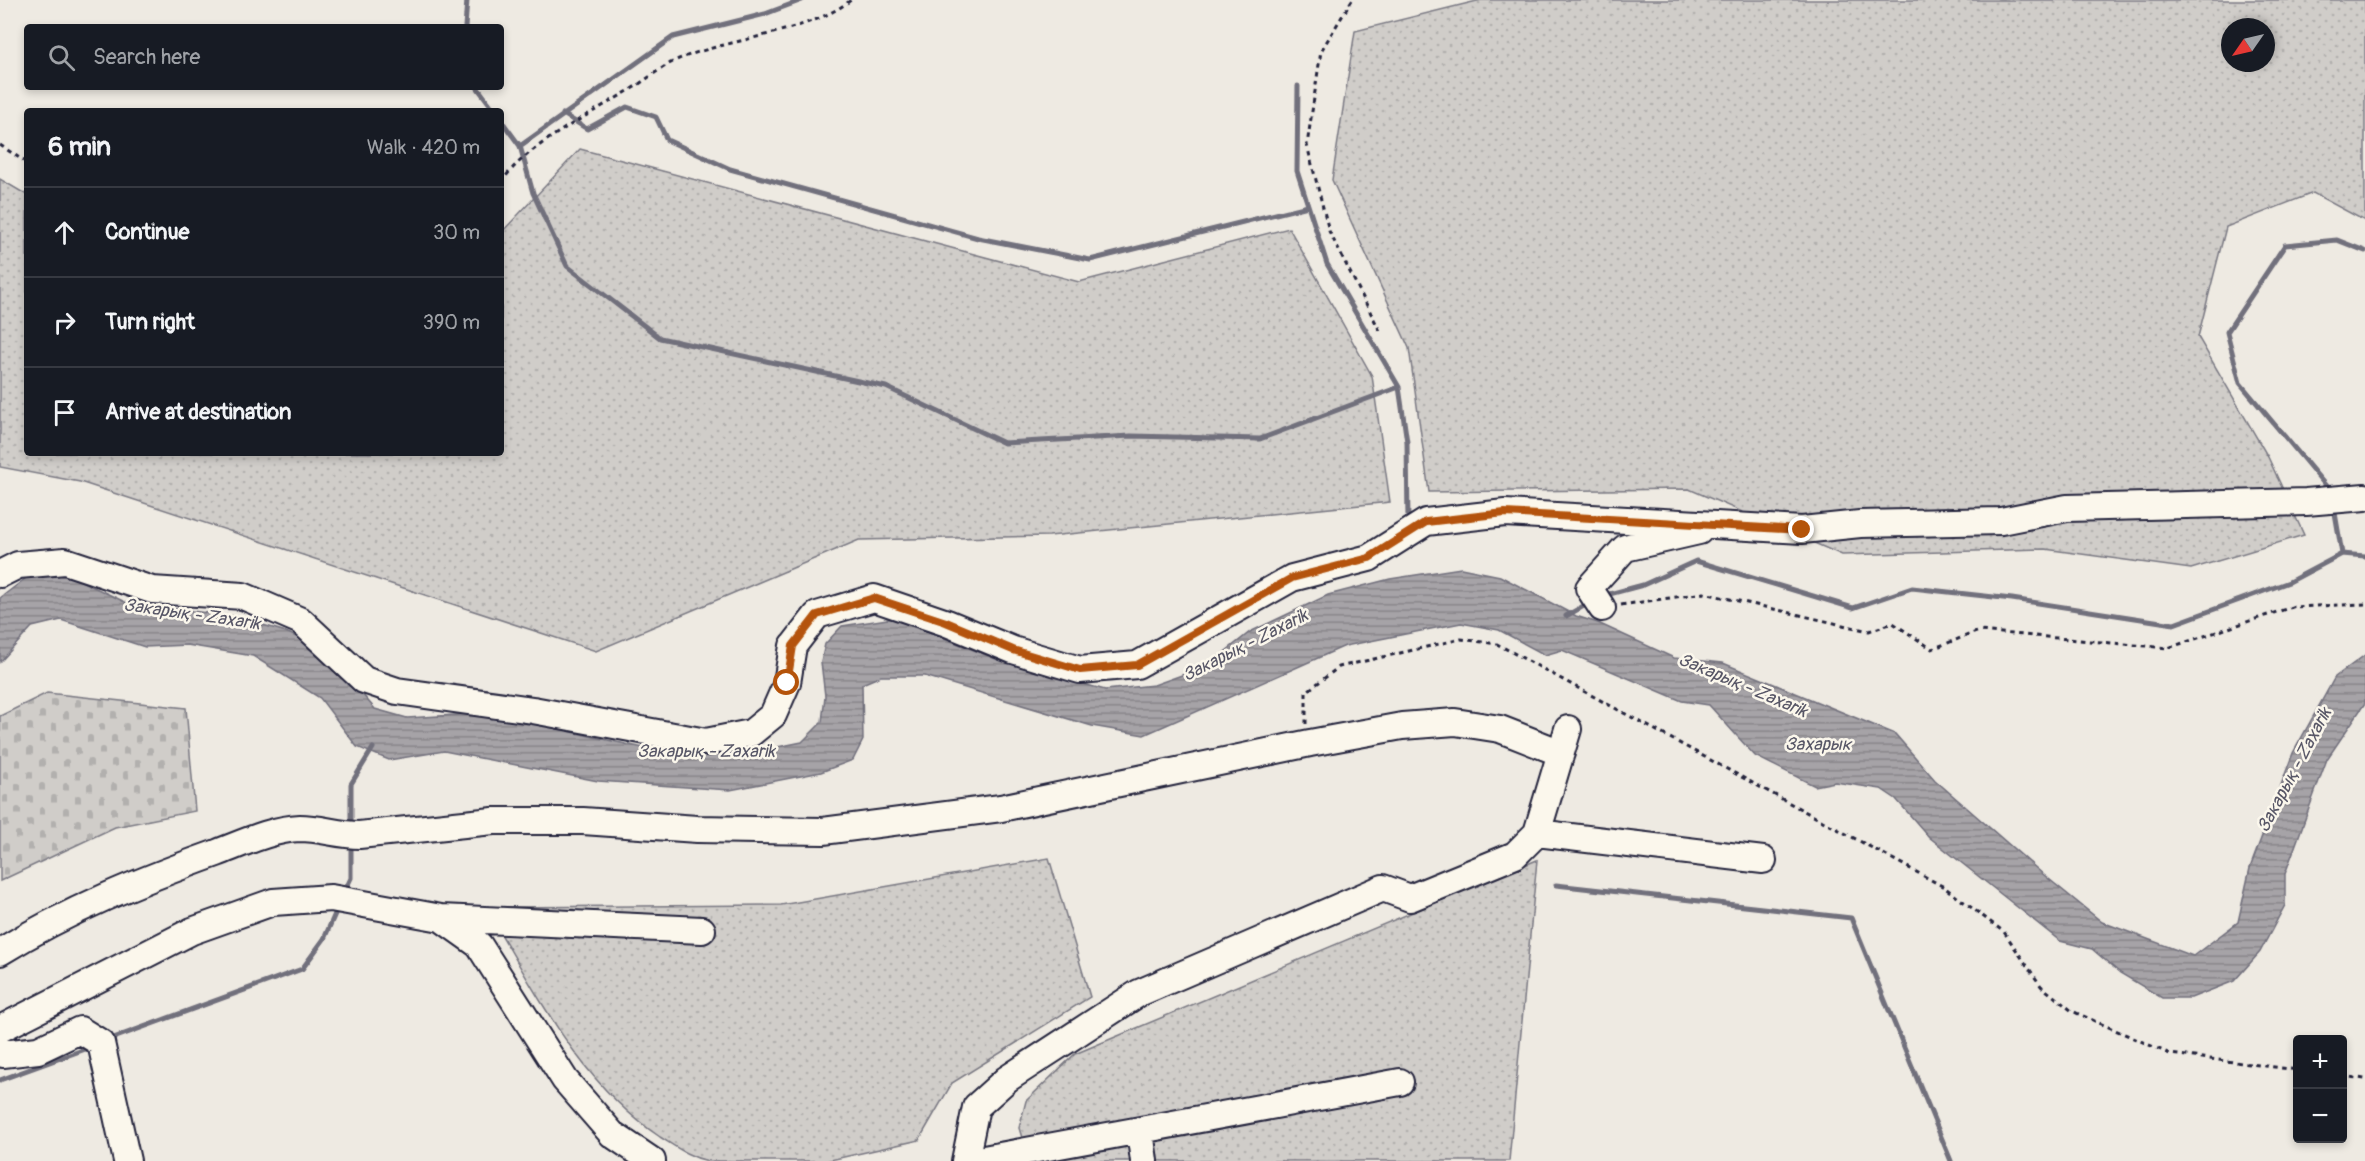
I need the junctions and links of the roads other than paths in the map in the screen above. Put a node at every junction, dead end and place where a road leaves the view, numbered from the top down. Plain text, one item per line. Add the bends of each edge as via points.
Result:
1 (2359, 498) edge
2 (1729, 524) junction
3 (0, 574) edge
4 (1595, 598) road end
5 (1568, 729) dead end
6 (1561, 753) junction
7 (1537, 833) junction
8 (1763, 860) dead end
9 (441, 918) junction
10 (702, 930) dead end
11 (0, 952) edge
12 (0, 1029) edge
13 (0, 1050) edge
14 (1400, 1082) dead end
15 (1140, 1131) junction
16 (127, 1161) edge
17 (652, 1161) edge
18 (965, 1161) edge
19 (973, 1161) edge
20 (1144, 1161) edge

1 - 2 street via 2067,508 2001,521 1860,524 1802,530
2 - 3 street via 1505,513 1426,522 1369,558 1292,578 1137,665 1080,670 1013,650 874,598 817,615 793,646 787,683 773,716 751,733 706,742 386,687 364,680 301,621 243,596 152,590 65,561 18,565
2 - 4 street via 1625,548
5 - 6 street
6 - 7 street
6 - 11 street via 1500,729 1455,722 1402,726 1310,743 1001,808 823,831 697,830 583,821 493,821 359,835 301,828 272,833 142,880 45,924
7 - 8 street
7 - 18 street via 1515,855 1410,898 1383,888 1139,993 1007,1079 976,1107
9 - 10 street
9 - 12 street via 332,898 273,902 192,931
9 - 17 street via 479,945 565,1080 612,1134
13 - 16 street via 3,1054 38,1050 80,1030 101,1043
14 - 15 street
15 - 19 street
15 - 20 street

